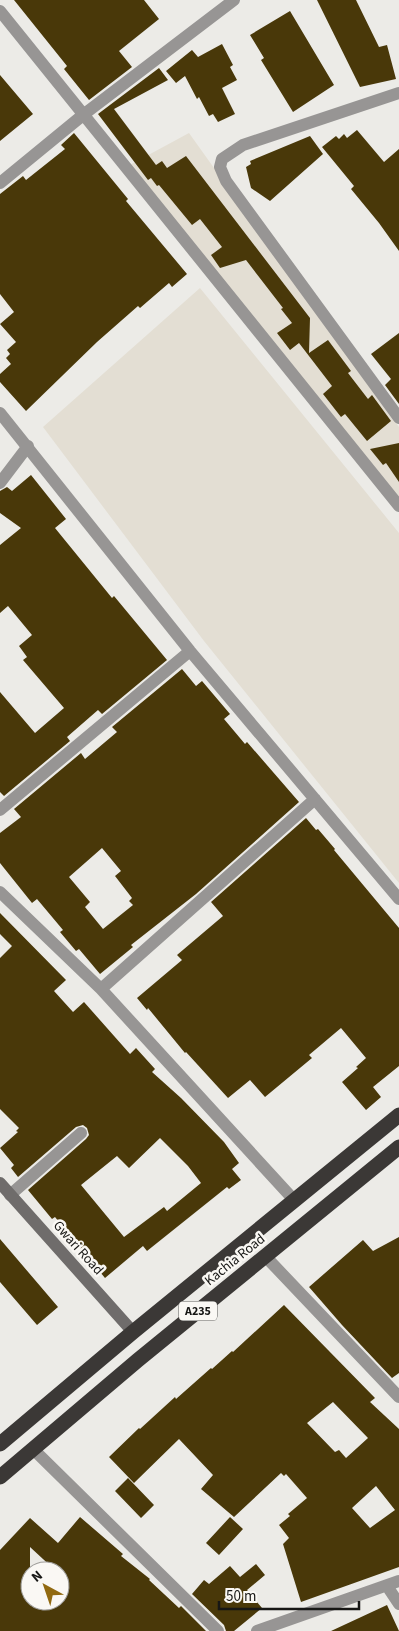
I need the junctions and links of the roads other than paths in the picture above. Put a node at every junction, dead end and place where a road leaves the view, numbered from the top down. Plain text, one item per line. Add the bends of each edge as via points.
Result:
1 (234, 0) edge
2 (0, 11) edge
3 (399, 92) edge
4 (82, 115) junction
5 (0, 183) edge
6 (0, 413) edge
7 (399, 418) edge
8 (28, 446) junction
9 (0, 483) edge
10 (399, 506) edge
11 (190, 651) junction
12 (315, 800) junction
13 (0, 810) edge
14 (0, 892) edge
15 (399, 899) edge
16 (101, 989) junction
17 (399, 1115) edge
18 (81, 1133) dead end
19 (399, 1147) edge
20 (0, 1183) edge
21 (10, 1195) junction
22 (294, 1200) junction
23 (265, 1256) junction
24 (133, 1332) junction
25 (397, 1391) edge
26 (0, 1444) edge
27 (34, 1449) junction
28 (0, 1477) edge
29 (393, 1584) edge
30 (399, 1604) edge
31 (218, 1631) edge
32 (257, 1631) edge

1 - 4 street
2 - 4 street
3 - 7 street via 243,145 222,159 220,167 226,181
4 - 5 street
4 - 10 street
6 - 8 street
8 - 9 street
8 - 11 street
11 - 12 street
11 - 13 street
12 - 15 street
12 - 16 street
14 - 16 street
16 - 22 street
17 - 22 highway, Kachia Road / A235
18 - 21 street
19 - 23 highway, Kachia Road / A235
20 - 21 street, Gwari Road
21 - 24 street, Gwari Road
22 - 24 highway, Kachia Road / A235
23 - 25 street
23 - 27 highway, Kachia Road / A235
24 - 26 highway, Kachia Road / A235
27 - 28 highway, Kachia Road / A235
27 - 31 street
29 - 30 street
29 - 32 street

